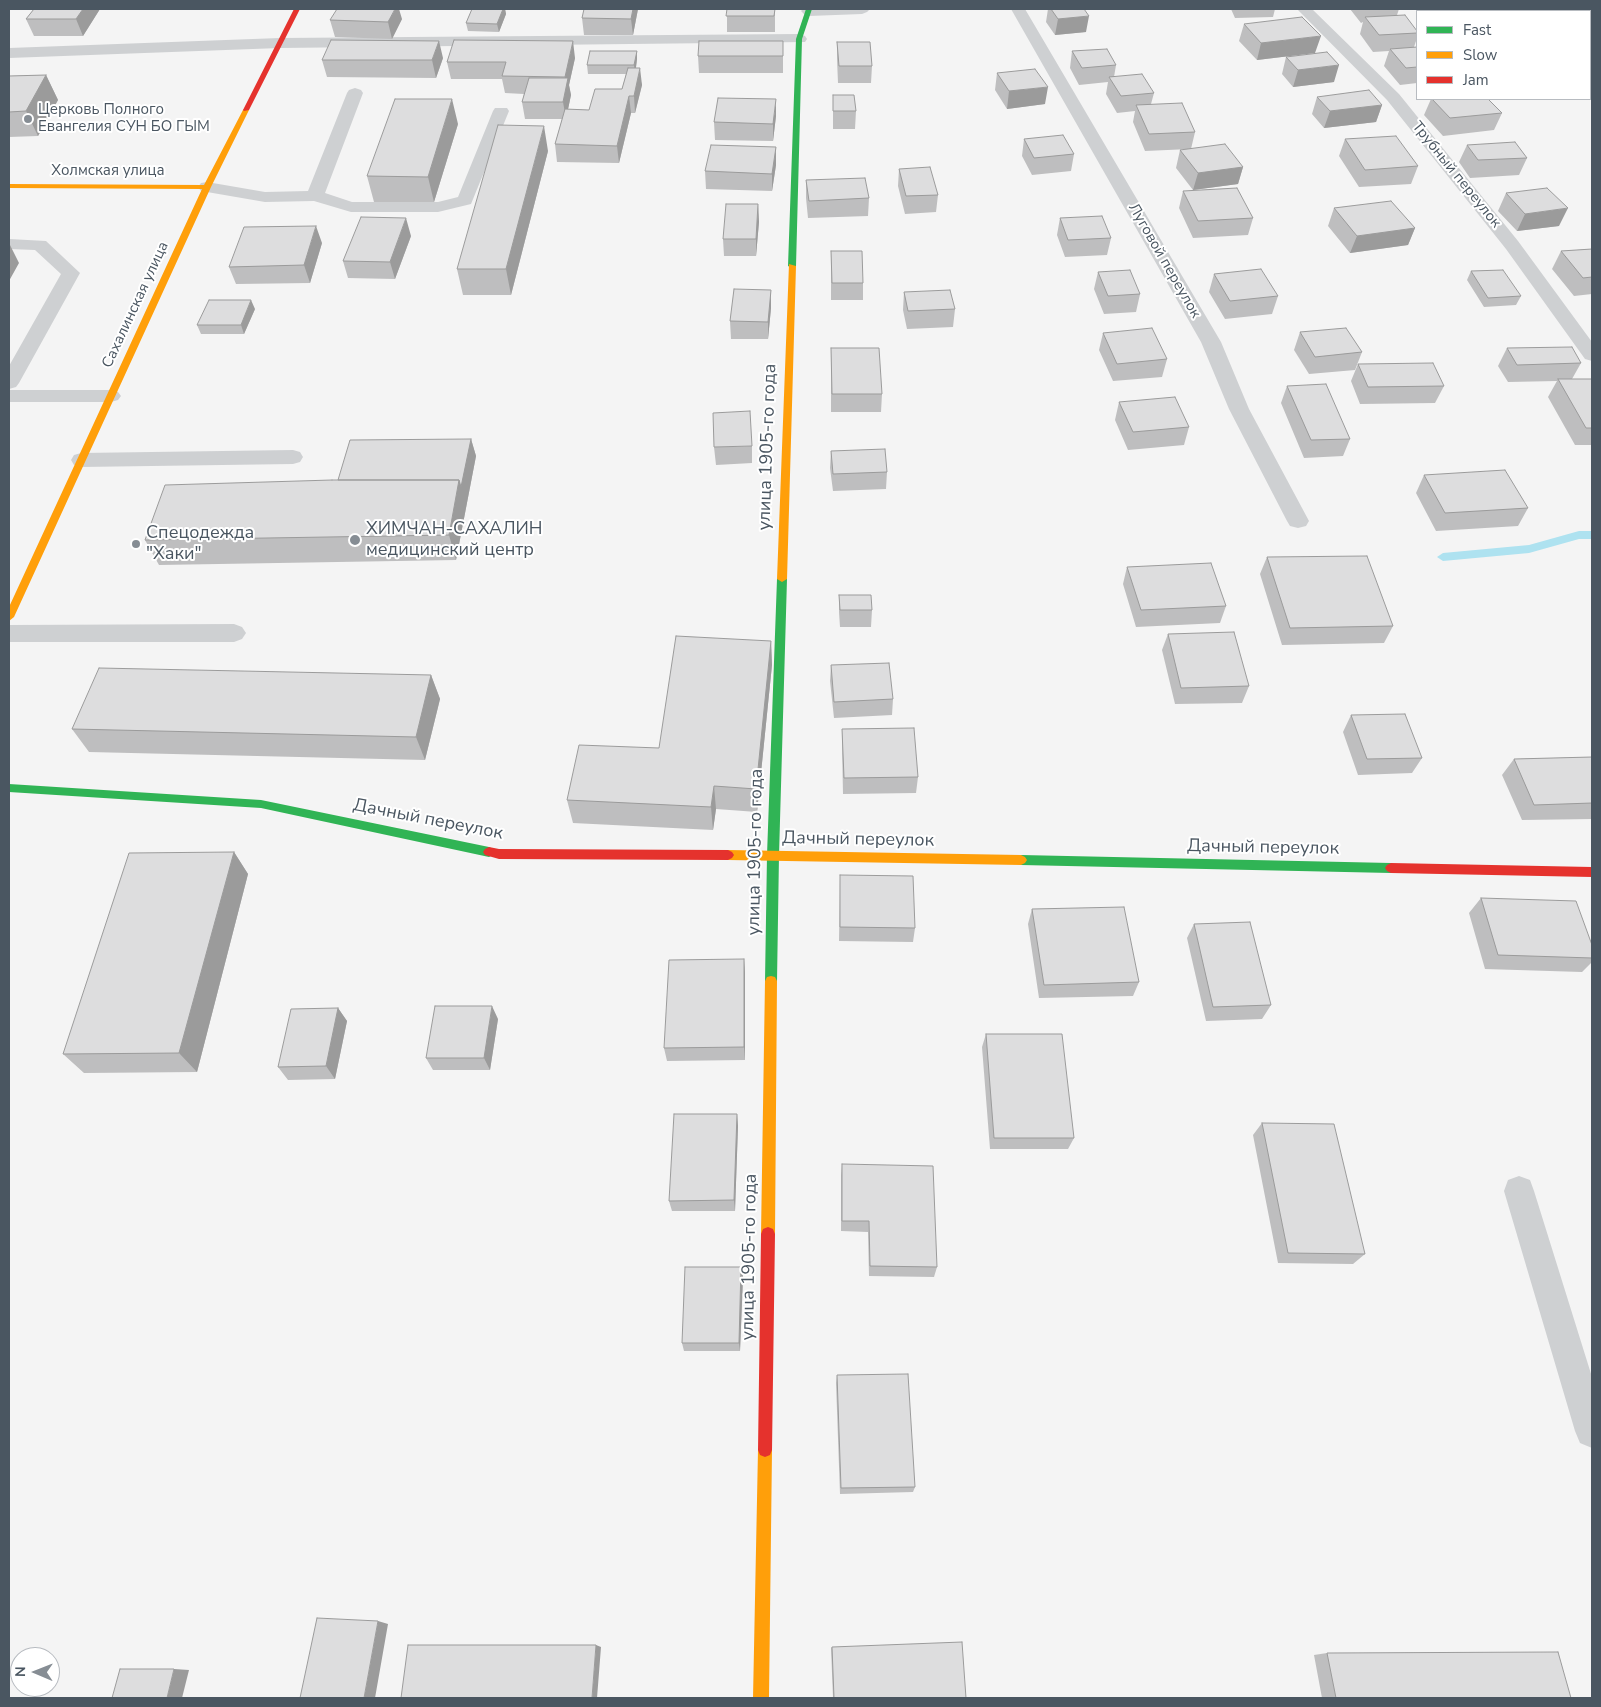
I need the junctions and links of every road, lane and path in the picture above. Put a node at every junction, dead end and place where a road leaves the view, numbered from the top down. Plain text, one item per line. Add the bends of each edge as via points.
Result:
1 (297, 9) edge
2 (862, 9) edge
3 (1018, 9) edge
4 (1304, 9) edge
5 (809, 10) edge
6 (799, 39) junction
7 (280, 43) junction
8 (9, 53) edge
9 (355, 94) dead end
10 (501, 111) dead end
11 (9, 186) edge
12 (207, 187) junction
13 (316, 196) junction
14 (9, 244) edge
15 (1592, 355) edge
16 (9, 383) edge
17 (9, 396) edge
18 (110, 396) junction
19 (293, 457) dead end
20 (81, 460) junction
21 (1298, 521) dead end
22 (9, 617) edge
23 (9, 634) edge
24 (234, 634) dead end
25 (9, 788) edge
26 (773, 855) junction
27 (1592, 872) edge
28 (1519, 1191) dead end
29 (1592, 1432) edge
30 (761, 1698) edge

1 - 7 main road, Сахалинская улица
2 - 5 street
3 - 21 lane, Луговой переулок via 1211,342 1239,409
4 - 15 lane, Трубный переулок via 1393,96 1512,245
5 - 6 main road, улица 1905-го года
6 - 7 street
6 - 26 main road, улица 1905-го года
7 - 8 street
7 - 12 main road, Сахалинская улица
9 - 13 lane
10 - 13 lane via 465,200 438,207 351,207
11 - 12 main road, Холмская улица
12 - 13 lane via 265,197
12 - 18 main road, Сахалинская улица
14 - 16 lane via 40,245 71,273
17 - 18 lane
18 - 20 main road, Сахалинская улица
19 - 20 lane
20 - 22 main road, Сахалинская улица
23 - 24 lane
25 - 26 main road, Дачный переулок via 261,804 499,854
26 - 27 main road, Дачный переулок
26 - 30 main road, улица 1905-го года
28 - 29 lane

